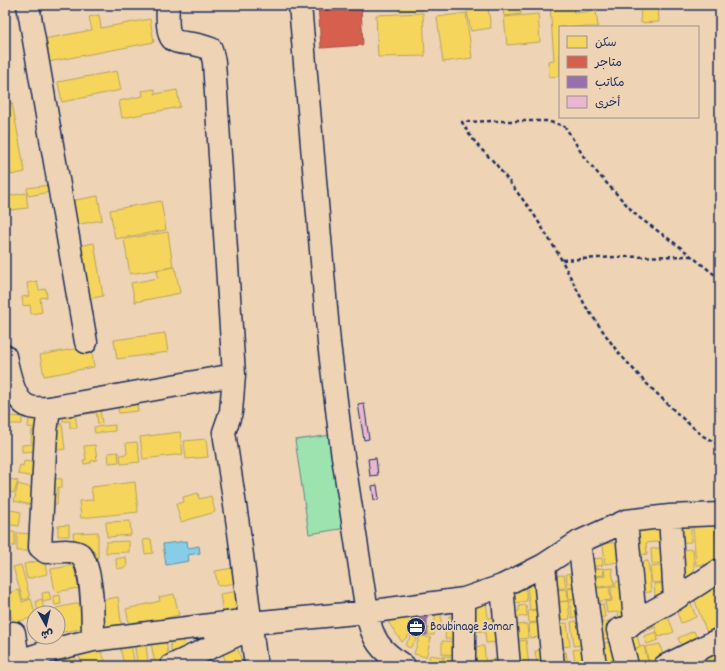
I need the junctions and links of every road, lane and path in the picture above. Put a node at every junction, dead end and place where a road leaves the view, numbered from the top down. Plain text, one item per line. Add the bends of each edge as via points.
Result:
1 (28, 5) edge
2 (168, 5) edge
3 (300, 5) edge
4 (691, 256) junction
5 (562, 260) junction
6 (720, 279) edge
7 (86, 342) dead end
8 (5, 359) edge
9 (234, 376) junction
10 (49, 408) junction
11 (720, 445) edge
12 (720, 514) edge
13 (670, 516) junction
14 (626, 522) junction
15 (579, 542) junction
16 (544, 565) junction
17 (720, 570) edge
18 (502, 586) junction
19 (464, 599) junction
20 (675, 599) junction
21 (367, 612) junction
22 (250, 620) junction
23 (635, 621) junction
24 (14, 633) dead end
25 (720, 639) edge
26 (93, 640) junction
27 (19, 664) edge
28 (622, 664) edge
29 (171, 666) edge
30 (256, 666) edge
31 (404, 666) edge
32 (464, 666) edge
33 (509, 666) edge
34 (553, 666) edge
35 (595, 666) edge
36 (665, 666) edge

1 - 7 street
2 - 9 street via 169,36 177,43 200,44 211,49 214,62
3 - 21 street via 329,343
4 - 5 path
4 - 5 path via 637,216 584,158 566,128 561,125 546,121 462,122 533,213
4 - 6 path
5 - 11 path via 586,307 617,351 681,417 703,436
8 - 10 street via 21,402 30,407
9 - 10 street
9 - 22 street via 231,412 224,432 240,532
10 - 26 street via 40,547 46,552 70,551 81,555 87,569 93,608
12 - 13 street
13 - 14 street
13 - 20 street
14 - 15 street
14 - 23 street
15 - 16 street
15 - 35 street
16 - 18 street
16 - 34 street
17 - 20 street
18 - 19 street
18 - 33 street
19 - 21 street
19 - 32 street
20 - 23 street
21 - 22 street via 261,622
21 - 31 street via 369,625 378,644 389,656
22 - 26 street
22 - 29 street via 241,633
22 - 30 street
23 - 28 street via 628,627 618,630
24 - 27 street
25 - 36 street
26 - 27 street via 56,649

